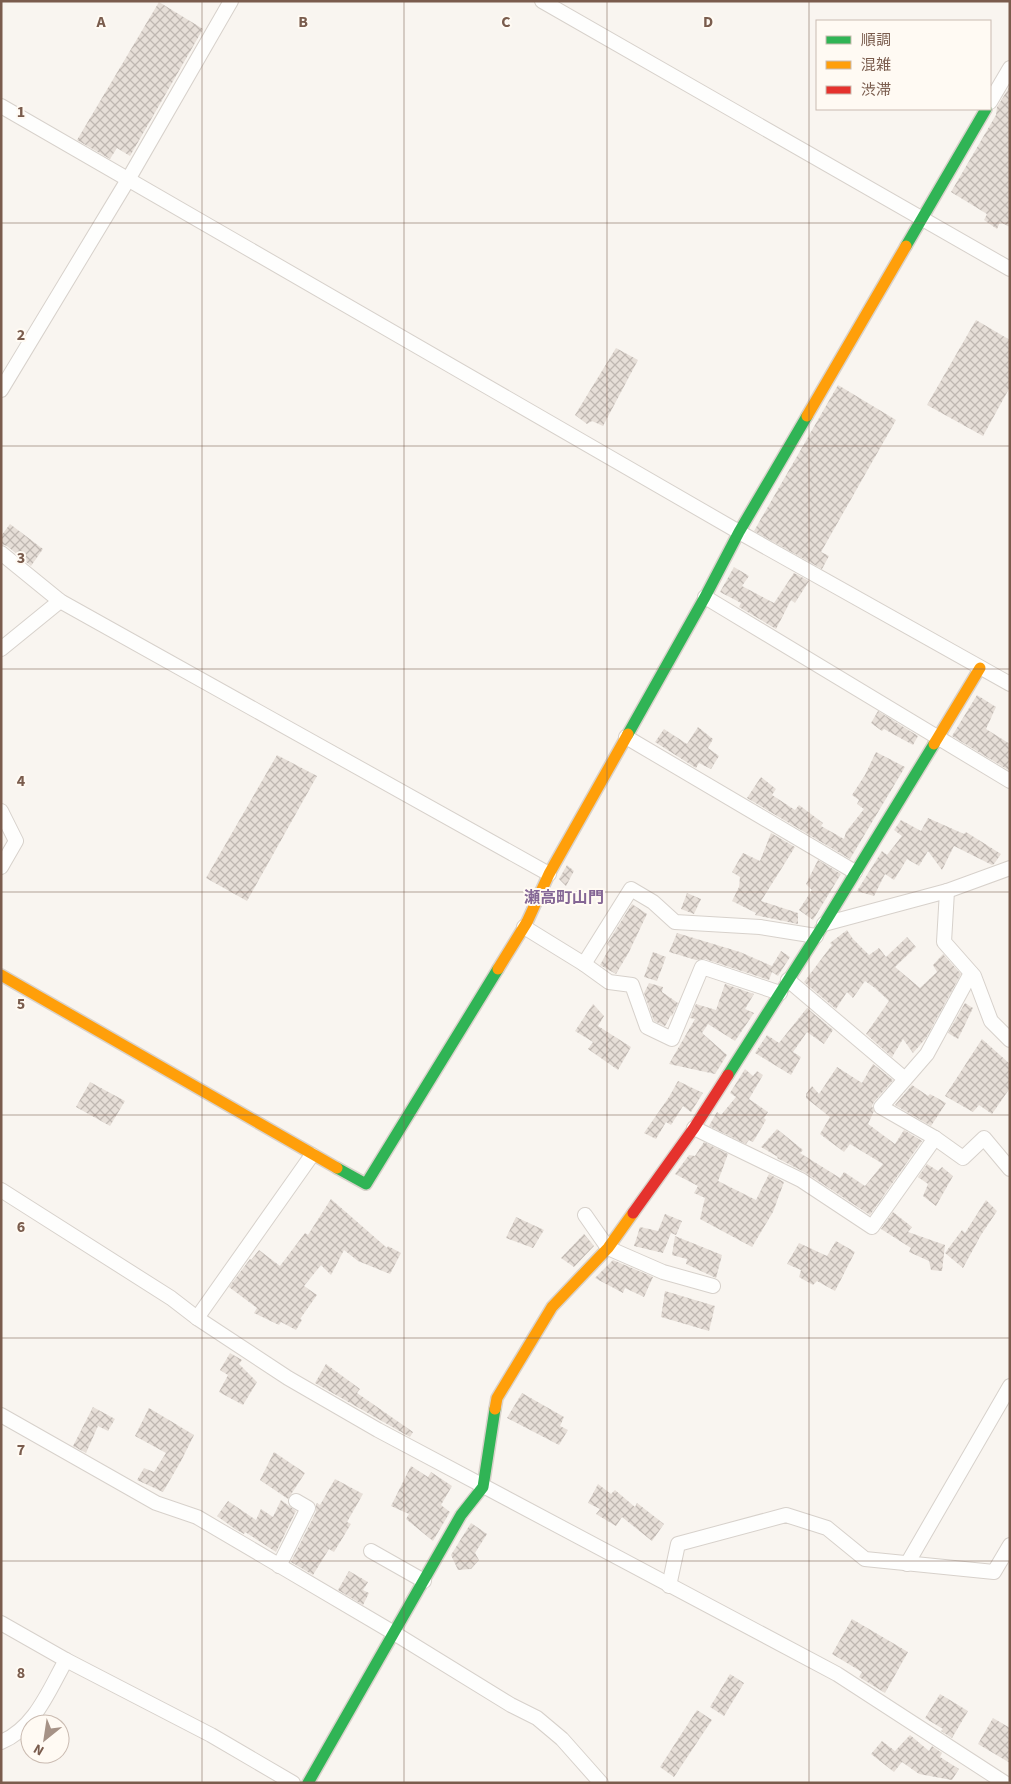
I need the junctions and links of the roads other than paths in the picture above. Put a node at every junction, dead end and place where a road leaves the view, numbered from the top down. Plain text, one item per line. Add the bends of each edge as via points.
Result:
1 (231, 1) edge
2 (542, 1) edge
3 (1010, 68) edge
4 (991, 100) edge
5 (1, 106) edge
6 (985, 110) edge
7 (129, 178) junction
8 (922, 219) junction
9 (1010, 269) edge
10 (1, 390) edge
11 (738, 532) junction
12 (1, 553) edge
13 (705, 597) junction
14 (60, 600) junction
15 (1, 649) edge
16 (980, 668) junction
17 (1010, 684) edge
18 (626, 737) junction
19 (938, 737) junction
20 (1010, 781) edge
21 (1, 811) edge
22 (1, 868) edge
23 (1010, 868) edge
24 (855, 872) junction
25 (549, 874) junction
26 (947, 891) junction
27 (524, 927) junction
28 (820, 930) junction
29 (584, 964) junction
30 (971, 973) junction
31 (1, 975) edge
32 (788, 980) junction
33 (780, 993) junction
34 (1010, 1040) edge
35 (905, 1079) junction
36 (694, 1128) junction
37 (935, 1138) junction
38 (312, 1155) junction
39 (1010, 1169) edge
40 (1, 1190) edge
41 (585, 1215) dead end
42 (608, 1248) junction
43 (713, 1286) dead end
44 (197, 1318) junction
45 (1010, 1386) edge
46 (1, 1415) edge
47 (483, 1486) junction
48 (296, 1501) dead end
49 (1010, 1545) edge
50 (371, 1551) dead end
51 (907, 1564) junction
52 (280, 1566) junction
53 (424, 1581) junction
54 (669, 1586) junction
55 (1, 1623) edge
56 (394, 1633) junction
57 (66, 1660) junction
58 (1, 1742) edge
59 (293, 1783) edge
60 (308, 1783) edge
61 (601, 1783) edge
62 (1005, 1783) edge

1 - 7 street
2 - 8 street
3 - 4 street
5 - 7 street
6 - 8 street
7 - 10 street
7 - 11 street
8 - 9 street
8 - 11 street
11 - 13 street
11 - 16 street
12 - 14 street
13 - 18 street
13 - 19 street
14 - 15 street
14 - 25 street
16 - 17 street
16 - 19 street
18 - 24 street
18 - 25 street
19 - 20 street
19 - 24 street
21 - 22 street via 16,841
23 - 26 street
24 - 28 street
25 - 27 street
26 - 28 street
26 - 30 street via 944,942
27 - 29 street
27 - 38 street via 366,1184
28 - 29 street via 675,922 653,902 631,889
28 - 32 street
29 - 33 street via 609,982 632,985 647,1026 672,1040 702,968
30 - 34 street via 991,1021
30 - 35 street via 927,1054
31 - 38 street
32 - 33 street
32 - 35 street
33 - 36 street
35 - 37 street via 880,1107
36 - 37 street via 801,1180 872,1227
36 - 42 street
37 - 39 street via 963,1158 984,1138
38 - 44 street
40 - 44 street via 172,1298
41 - 42 street
42 - 43 street via 663,1272
42 - 47 street via 552,1307 497,1398
44 - 47 street via 288,1378
45 - 51 street
46 - 52 street via 156,1503 197,1517
47 - 53 street via 462,1515
47 - 54 street
48 - 52 street via 308,1508
49 - 51 street via 994,1572
50 - 53 street
51 - 54 street via 865,1559 827,1528 786,1515 678,1544
52 - 56 street
53 - 56 street
54 - 62 street via 837,1674
55 - 57 street
56 - 60 street
56 - 61 street via 537,1718 562,1739
57 - 58 street via 30,1721 13,1737
57 - 59 street via 211,1735

